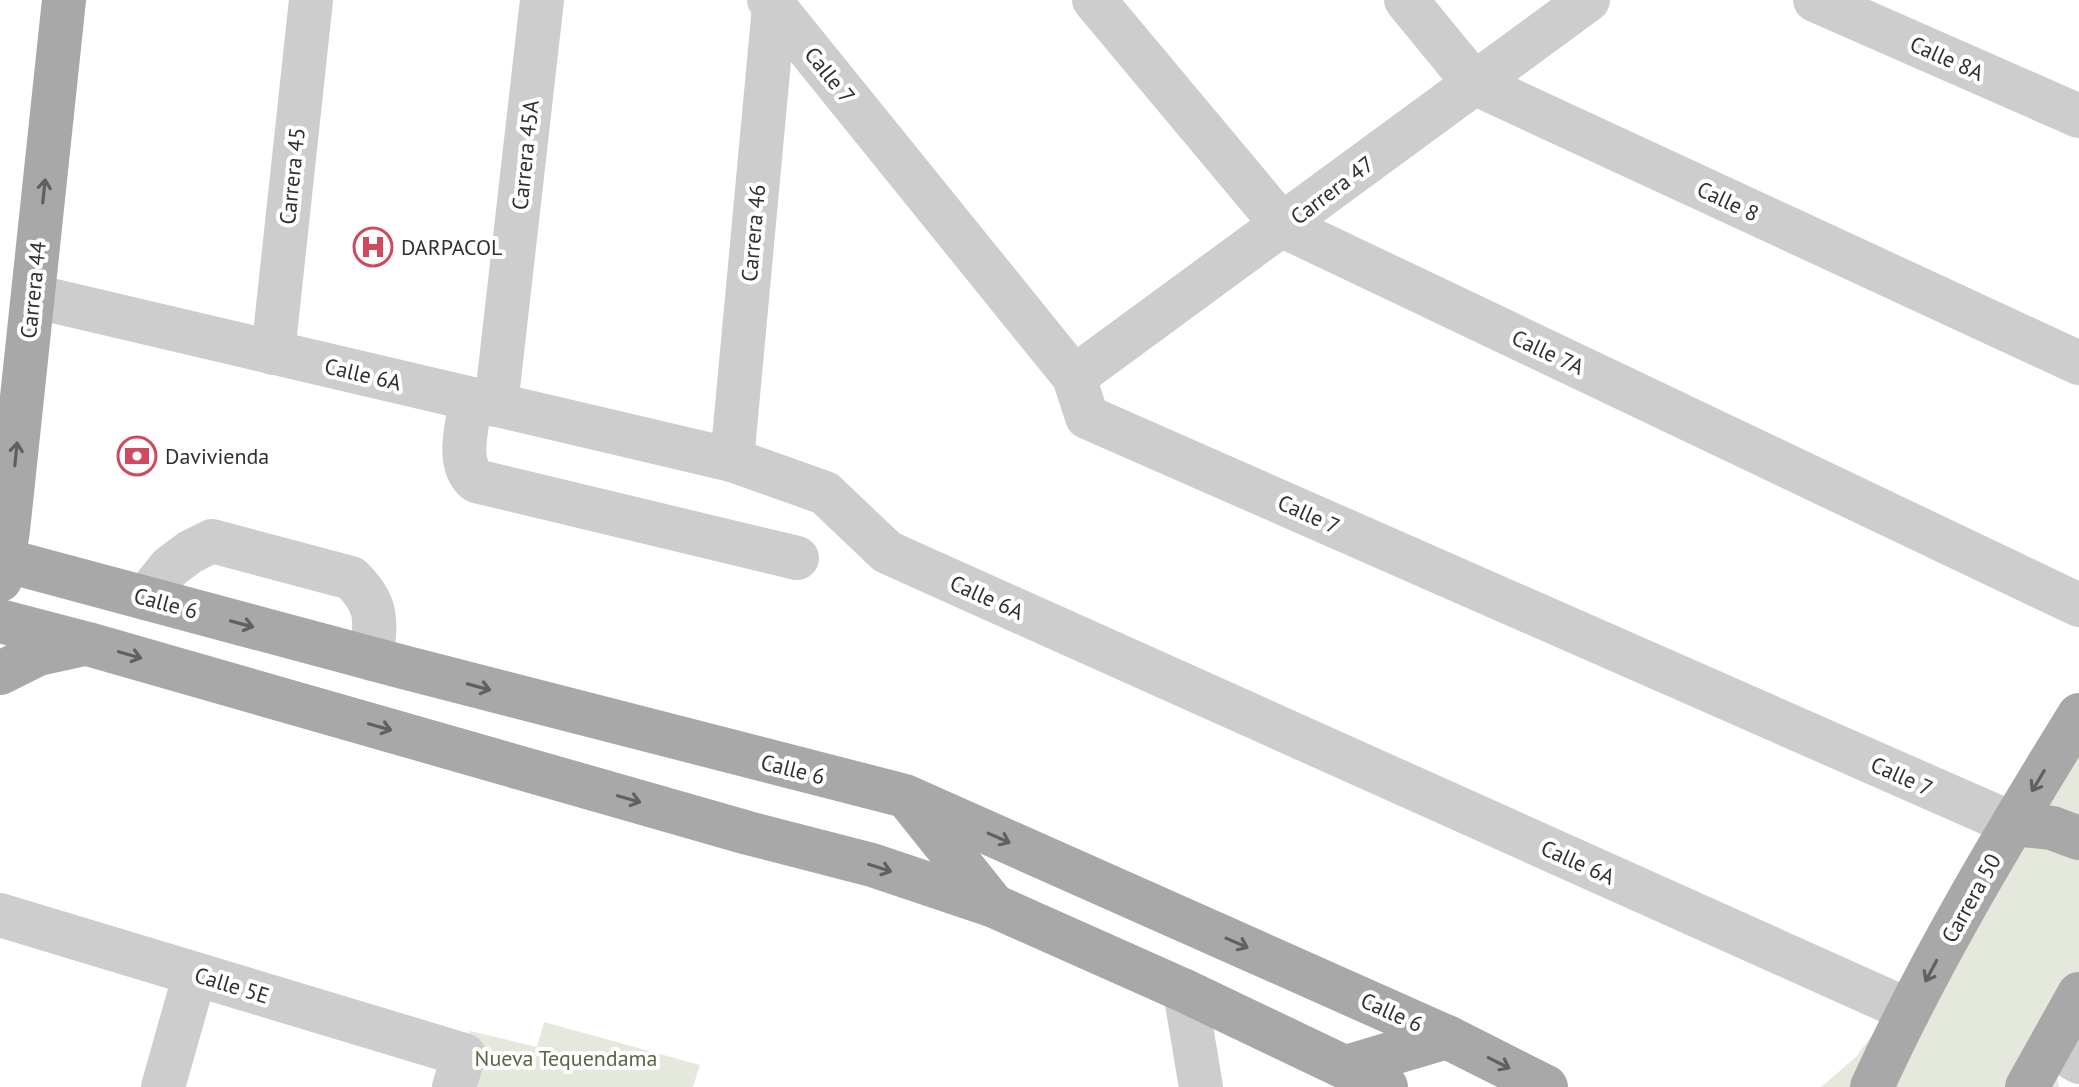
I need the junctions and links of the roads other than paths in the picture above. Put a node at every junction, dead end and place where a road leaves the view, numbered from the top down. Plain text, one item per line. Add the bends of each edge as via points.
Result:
1 (64, 0) edge
2 (311, 0) edge
3 (542, 0) edge
4 (1094, 0) edge
5 (1406, 0) edge
6 (1588, 0) edge
7 (1815, 0) edge
8 (772, 3) edge
9 (1474, 83) junction
10 (2079, 116) edge
11 (1283, 226) junction
12 (33, 296) junction
13 (273, 353) junction
14 (2079, 363) edge
15 (1074, 377) junction
16 (484, 402) junction
17 (732, 460) junction
18 (797, 558) dead end
19 (2, 566) edge
20 (145, 598) junction
21 (2079, 605) edge
22 (0, 621) edge
23 (88, 644) junction
24 (372, 659) junction
25 (0, 673) edge
26 (2079, 715) edge
27 (905, 796) junction
28 (2013, 824) junction
29 (2079, 838) edge
30 (994, 906) junction
31 (0, 915) edge
32 (195, 974) junction
33 (1185, 991) junction
34 (2079, 994) edge
35 (1447, 1037) junction
36 (1895, 1048) edge
37 (2065, 1053) edge
38 (1346, 1067) junction
39 (459, 1071) edge
40 (163, 1087) edge
41 (1201, 1087) edge
42 (1386, 1087) edge
43 (1546, 1087) edge
44 (1872, 1087) edge
45 (2027, 1087) edge

12 -> 1 main road, Carrera 44
2 - 13 street, Carrera 45
3 - 16 street, Carrera 45A
4 - 11 street, Calle 7A
5 - 9 street, Calle 8
6 - 9 street, Carrera 47
7 - 10 street, Calle 8A
8 - 15 street, Calle 7
8 - 17 street, Carrera 46
9 - 11 street, Carrera 47
9 - 14 street, Calle 8
11 - 15 street, Carrera 47
11 - 21 street, Calle 7A
12 - 13 street, Calle 6A
19 -> 12 main road, Carrera 44
13 - 16 street, Calle 6A
15 - 28 street, Calle 7 via 1087,417
16 - 17 street, Calle 6A
16 - 18 street, Carrera 45A via 463,461 476,481
17 - 36 street, Calle 6A via 825,493 887,552 1890,1002
19 - 20 main road, Calle 6
20 -> 24 main road, Calle 6
20 - 24 street via 170,567 212,541 351,578 366,592 375,616
22 - 23 main road
23 - 25 main road via 38,654
23 -> 30 main road via 872,865
24 -> 27 main road, Calle 6
26 -> 28 main road, Carrera 50
27 - 30 main road
27 -> 35 main road, Calle 6
28 - 29 main road via 2052,828
28 -> 36 main road, Carrera 50
30 - 33 main road
31 - 32 street, Calle 5E
32 - 39 street, Calle 5E
32 - 40 street
33 - 38 main road
33 - 41 street
34 - 37 main road
35 - 38 main road
35 -> 43 main road, Calle 6
36 - 44 main road, Carrera 50
37 - 45 main road
38 - 42 main road

